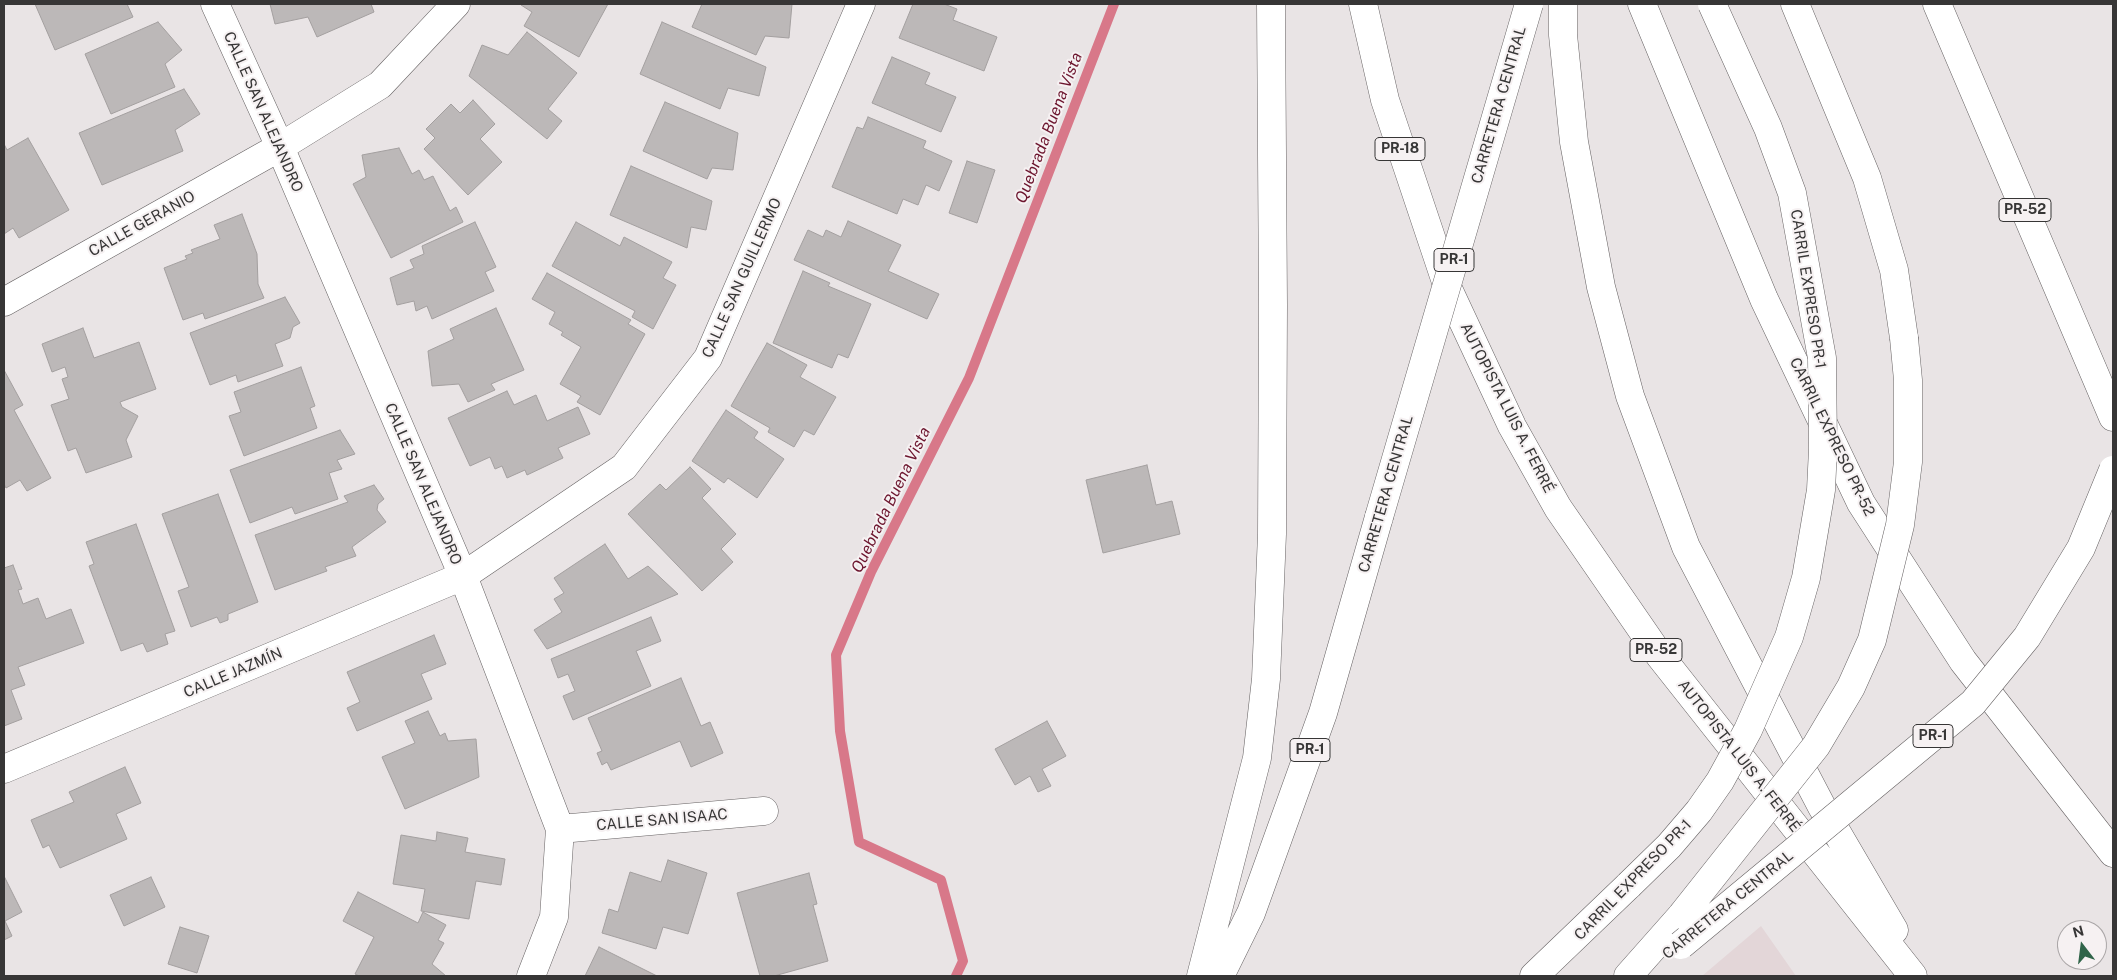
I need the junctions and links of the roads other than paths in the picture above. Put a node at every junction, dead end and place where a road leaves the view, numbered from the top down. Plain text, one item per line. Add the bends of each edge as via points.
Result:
1 (215, 4) edge
2 (456, 4) edge
3 (861, 4) edge
4 (1271, 4) edge
5 (1363, 4) edge
6 (1529, 4) edge
7 (1563, 4) edge
8 (1642, 4) edge
9 (1712, 4) edge
10 (1794, 4) edge
11 (1936, 4) edge
12 (280, 147) junction
13 (1449, 291) joint
14 (4, 302) edge
15 (2113, 417) edge
16 (2113, 470) edge
17 (463, 576) junction
18 (4, 769) edge
19 (764, 812) dead end
20 (560, 829) junction
21 (2113, 853) edge
22 (531, 976) edge
23 (1201, 976) edge
24 (1220, 976) edge
25 (1534, 976) edge
26 (1628, 976) edge
27 (1640, 976) edge
28 (1913, 976) edge
29 (1922, 976) edge

1 - 12 main road, CALLE SAN ALEJANDRO
2 - 12 main road, CALLE GERANIO via 380,85
3 - 17 main road, CALLE SAN GUILLERMO via 708,358 624,467
4 - 23 main road via 1272,524 1266,679 1257,758
5 - 13 main road, PR-18 via 1385,100
6 - 24 main road, CARRETERA CENTRAL / PR-1, bridge via 1323,713 1252,913
7 - 29 main road via 1574,142 1599,278 1630,396 1686,547 1720,615 1822,807
8 - 21 main road, CARRIL EXPRESO PR-52 via 1764,299 1861,503 1963,660
9 - 25 main road, CARRIL EXPRESO PR-1, bridge via 1768,128 1792,193 1822,358 1821,490 1806,578 1789,637 1748,730 1720,781 1669,846
10 - 26 main road, bridge via 1867,178 1894,270 1908,380 1908,462 1900,525 1872,640 1852,687 1816,746 1682,915
11 - 15 main road, PR-52
12 - 14 main road, CALLE GERANIO
12 - 17 main road, CALLE SAN ALEJANDRO
13 - 28 main road, AUTOPISTA LUIS A. FERRÉ / PR-52 via 1512,426 1558,508 1660,656
16 - 27 main road, CARRETERA CENTRAL / PR-1, bridge via 2076,556 2027,637 1973,703
17 - 18 main road, CALLE JAZMÍN
17 - 20 main road, CALLE SAN ALEJANDRO
19 - 20 main road, CALLE SAN ISAAC
20 - 22 main road, CALLE SAN ALEJANDRO via 554,917

